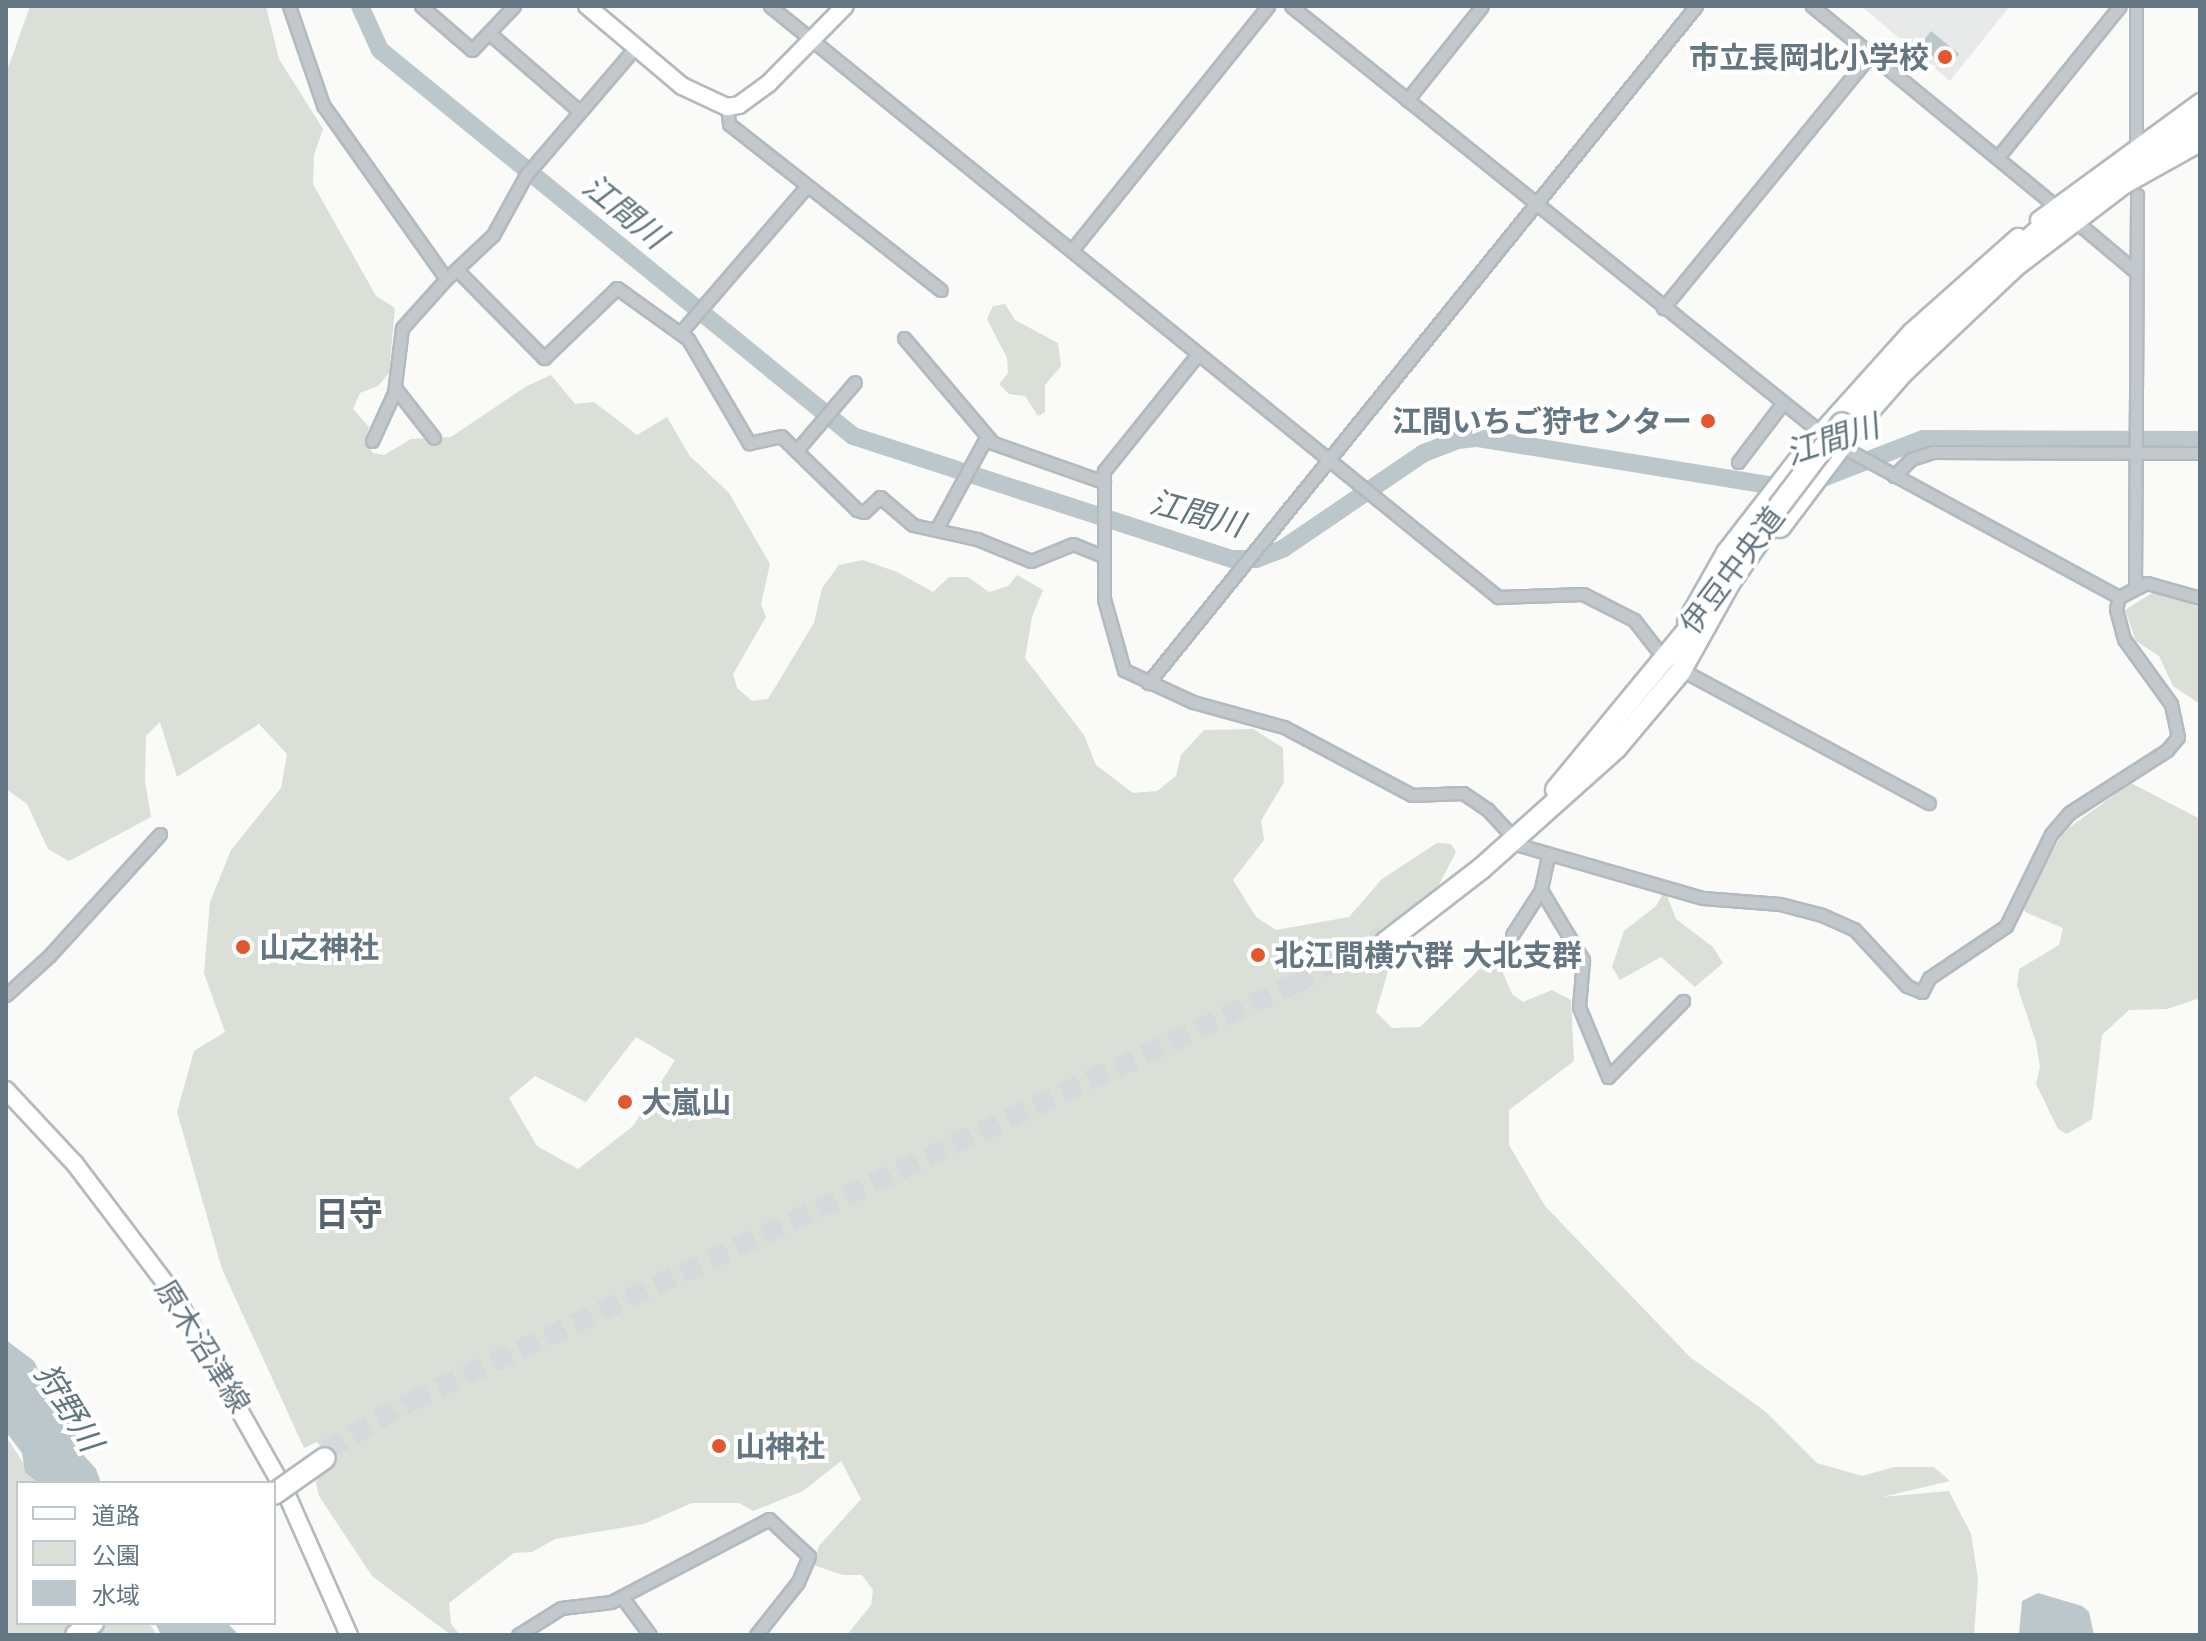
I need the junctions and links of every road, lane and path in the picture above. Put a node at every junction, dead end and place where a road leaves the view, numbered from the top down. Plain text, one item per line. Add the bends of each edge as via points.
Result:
1 (289, 6) edge
2 (421, 6) edge
3 (514, 6) edge
4 (587, 6) edge
5 (770, 6) edge
6 (845, 6) edge
7 (1268, 6) edge
8 (1291, 6) edge
9 (1482, 6) edge
10 (1696, 6) edge
11 (1812, 6) edge
12 (2120, 6) edge
13 (2136, 6) edge
14 (489, 33) junction
15 (815, 41) junction
16 (635, 48) junction
17 (1871, 54) junction
18 (1407, 100) junction
19 (2200, 102) edge
20 (727, 107) junction
21 (579, 111) junction
22 (2200, 122) edge
23 (2200, 128) edge
24 (2200, 143) edge
25 (2136, 144) dead end
26 (1998, 157) junction
27 (806, 187) junction
28 (2137, 195) dead end
29 (2052, 203) dead end
30 (1535, 204) junction
31 (2079, 224) dead end
32 (1072, 250) junction
33 (457, 270) junction
34 (2135, 271) junction
35 (446, 279) junction
36 (941, 290) dead end
37 (1663, 308) junction
38 (681, 332) junction
39 (904, 338) dead end
40 (1198, 354) junction
41 (855, 382) dead end
42 (395, 388) junction
43 (1782, 404) junction
44 (1820, 433) junction
45 (434, 438) dead end
46 (986, 438) junction
47 (372, 441) dead end
48 (1843, 442) junction
49 (797, 450) junction
50 (2134, 450) junction
51 (2200, 453) edge
52 (1328, 459) junction
53 (1738, 462) dead end
54 (1888, 473) junction
55 (1104, 482) junction
56 (1782, 504) junction
57 (936, 530) junction
58 (1103, 556) junction
59 (2135, 585) junction
60 (2119, 597) junction
61 (2200, 598) edge
62 (1656, 648) dead end
63 (1691, 675) dead end
64 (1148, 683) junction
65 (1929, 803) dead end
66 (1509, 833) dead end
67 (160, 834) dead end
68 (1519, 845) dead end
69 (1548, 856) junction
70 (1541, 890) junction
71 (1512, 935) dead end
72 (1384, 939) tunnel mouth
73 (6, 995) edge
74 (1683, 1001) dead end
75 (6, 1090) edge
76 (276, 1486) edge
77 (276, 1492) edge
78 (622, 1597) junction
79 (349, 1635) edge
80 (518, 1635) edge
81 (650, 1635) edge
82 (756, 1635) edge

1 - 35 street via 323,105
2 - 14 street via 472,50
3 - 14 street
4 - 16 main road
5 - 15 street
6 - 15 main road
7 - 32 street
8 - 18 street
9 - 18 street
10 - 30 street
11 - 17 street
12 - 26 street
13 - 25 street
14 - 21 street
15 - 20 main road via 751,97
15 - 32 street
16 - 20 main road via 682,86
16 - 21 street
17 - 26 street
17 - 37 street
18 - 30 street
19 - 44 main road via 1962,283
20 - 27 street via 729,124
21 - 33 street via 529,170 496,231
22 - 48 highway, 伊豆中央道 via 2044,226 1934,323
23 - 48 highway, 伊豆中央道 via 2127,174 1939,327
24 - 48 main road via 2125,185 2016,268 1904,374
26 - 29 street
27 - 36 street
27 - 38 street
28 - 34 street
30 - 37 street
30 - 52 street
31 - 34 street
32 - 40 street
33 - 35 street
33 - 38 street via 544,358 617,288
34 - 50 street
35 - 42 street via 402,328
37 - 43 street
38 - 49 street via 745,439 752,445 778,435
39 - 46 street
40 - 52 street
40 - 55 street via 1107,464
41 - 49 street
42 - 45 street
42 - 47 street
43 - 44 street
43 - 53 street
44 - 48 street
44 - 56 highway via 1800,460
46 - 55 street via 1012,452
46 - 57 street
48 - 54 street
48 - 56 highway, 伊豆中央道, bridge
48 - 56 highway
49 - 57 street via 857,510 864,512 880,497 910,523
50 - 51 street
50 - 54 street via 1932,452
50 - 59 street
52 - 62 street via 1498,597 1583,594 1634,620
52 - 64 street
54 - 60 street
55 - 58 street
56 - 72 highway, 伊豆中央道 via 1685,645 1673,681 1616,748 1482,868
57 - 58 street via 1031,561 1073,544
58 - 64 street via 1104,599 1121,665
59 - 60 street
59 - 61 street via 2162,584
60 - 69 street via 2116,609 2124,639 2171,704 2178,737 2167,750 2069,813 2051,834 2006,926 1929,978 1922,992 1907,986 1854,929 1822,915 1780,904 1703,898 1661,882
63 - 65 street
64 - 66 street via 1193,702 1273,722 1412,795 1463,793
67 - 73 street via 49,956
68 - 69 street
69 - 70 street
70 - 71 street
70 - 74 street via 1583,960 1579,1007 1608,1077
75 - 79 main road, 原木沼津線 via 75,1164 173,1293 286,1493
76 - 77 highway, bridge via 326,1454
78 - 80 street via 593,1608 561,1608
78 - 81 street
78 - 82 street via 769,1519 809,1556 798,1582

